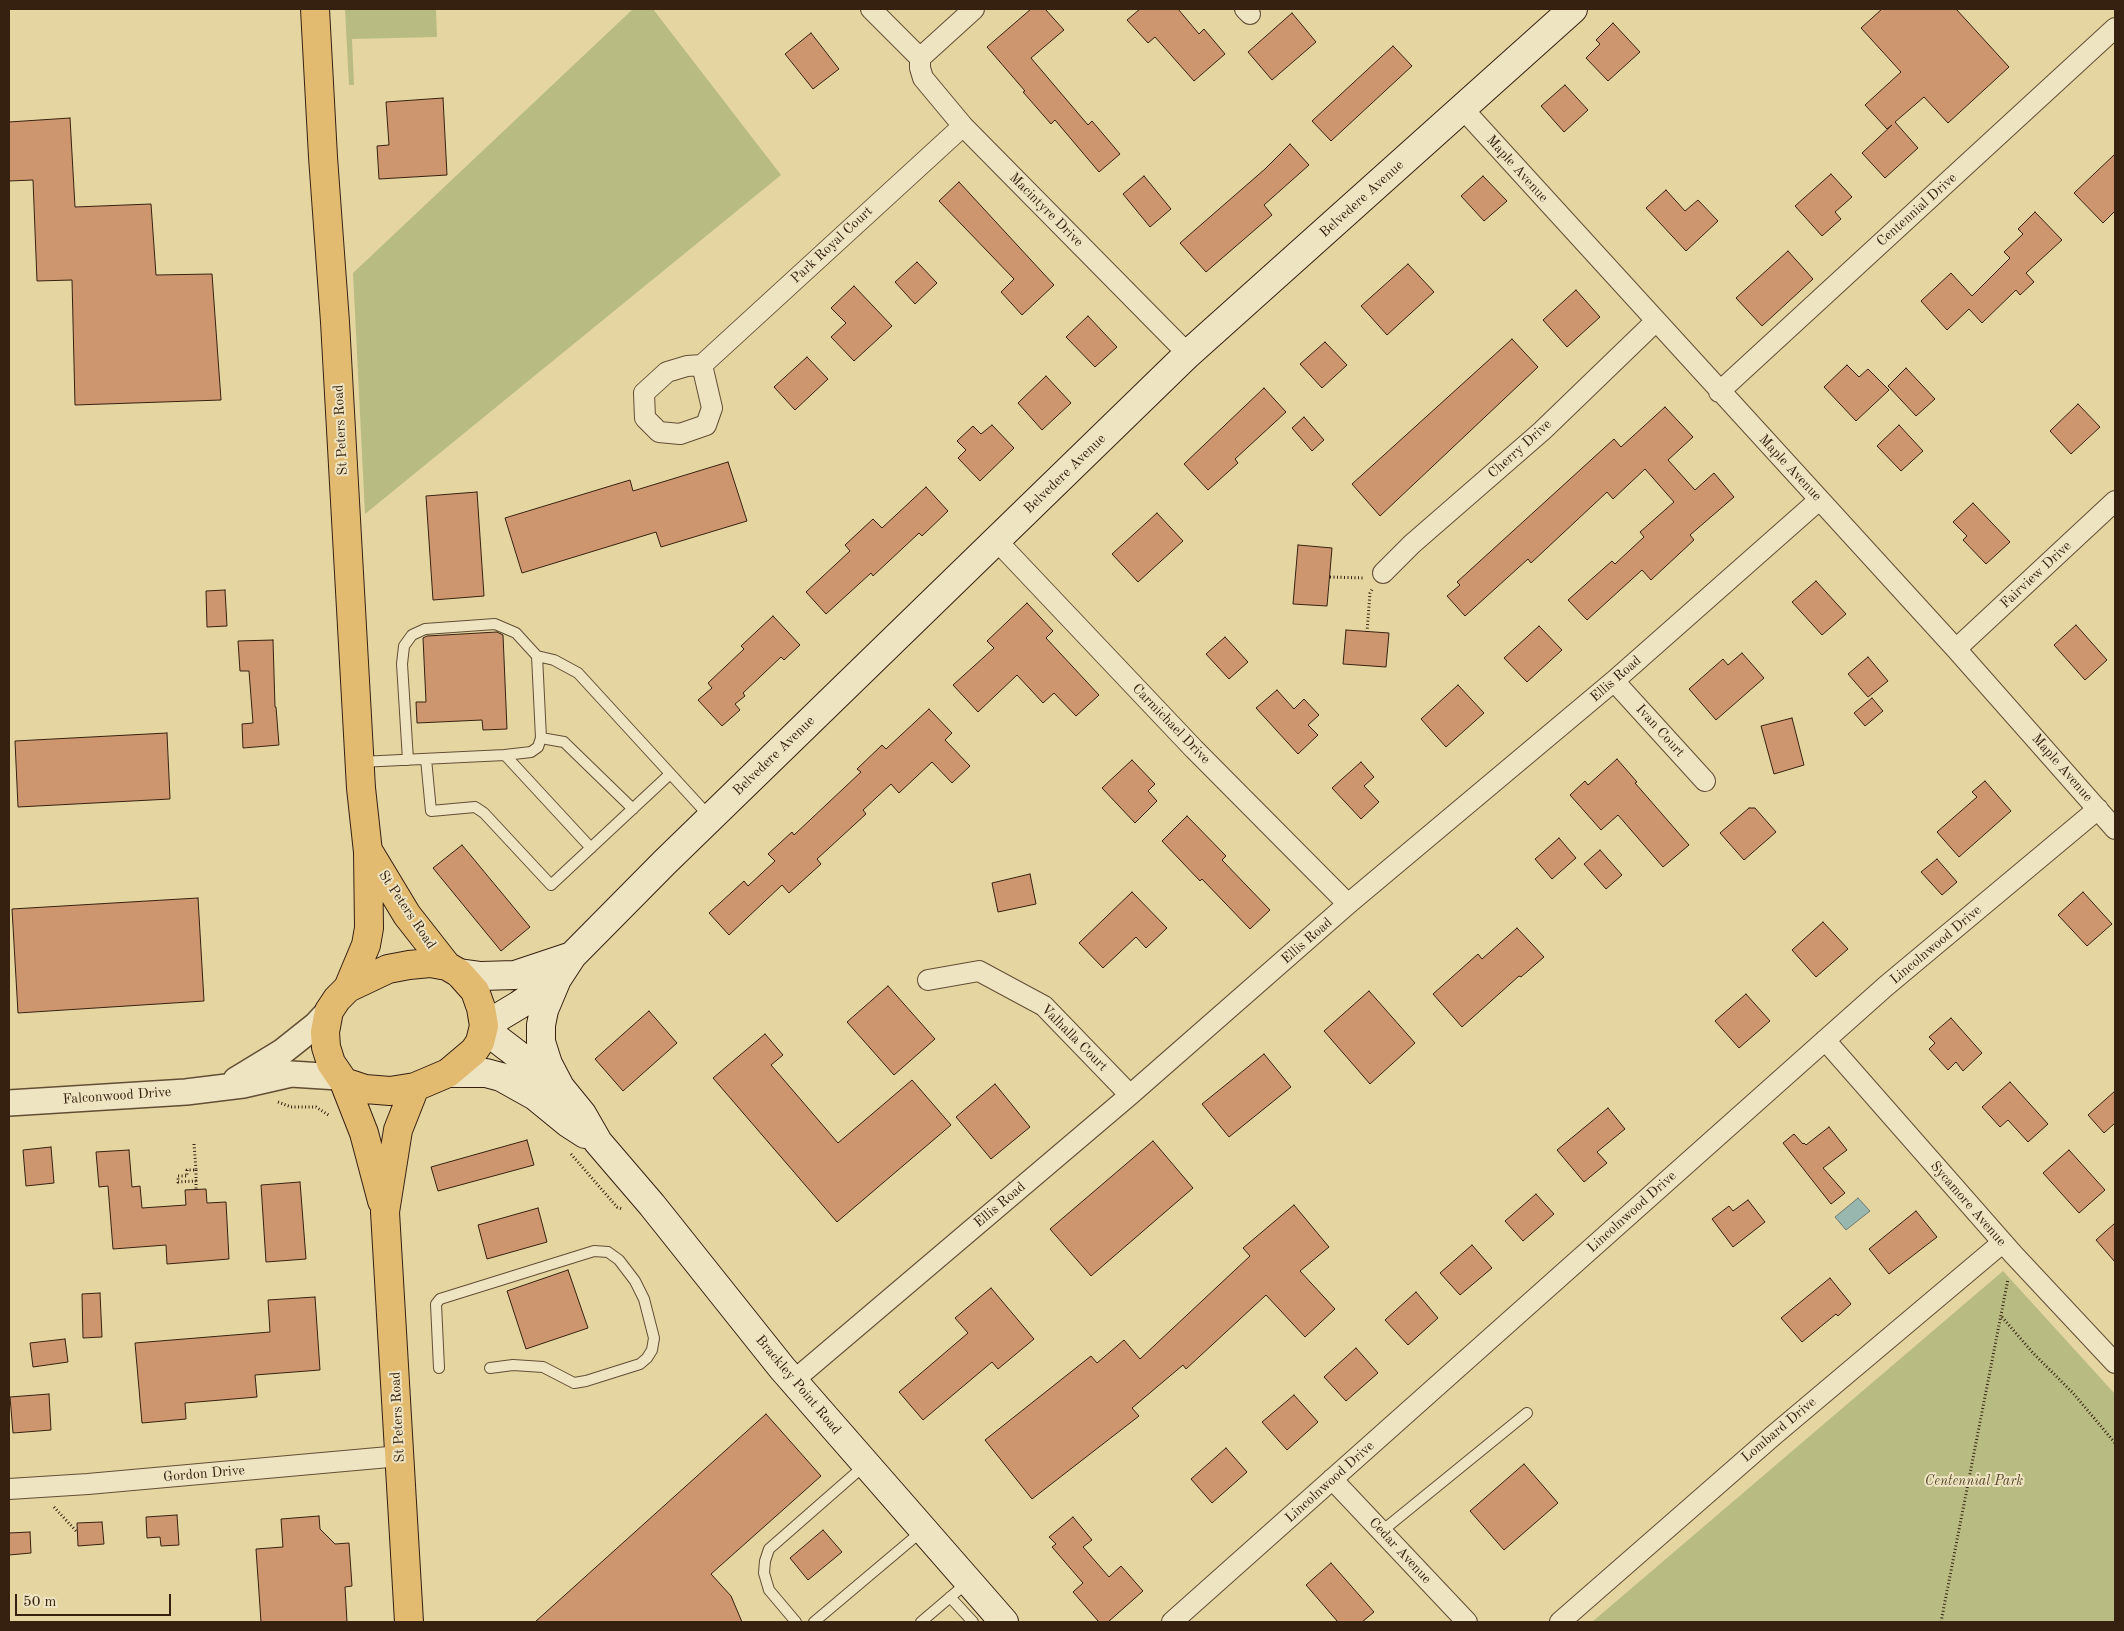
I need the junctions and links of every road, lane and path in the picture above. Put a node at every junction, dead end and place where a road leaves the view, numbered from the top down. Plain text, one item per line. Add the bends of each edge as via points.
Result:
1 (316, 9) edge
2 (871, 9) edge
3 (974, 9) edge
4 (1574, 9) edge
5 (2115, 28) edge
6 (920, 58) junction
7 (1463, 109) junction
8 (962, 126) junction
9 (1656, 321) junction
10 (1188, 354) junction
11 (702, 365) dead end
12 (1719, 392) junction
13 (1820, 500) junction
14 (2115, 501) edge
15 (997, 540) junction
16 (1383, 573) junction
17 (1330, 577) dead end
18 (1367, 632) dead end
19 (1956, 649) junction
20 (537, 656) junction
21 (1614, 681) junction
22 (541, 738) junction
23 (505, 755) junction
24 (426, 759) junction
25 (408, 760) junction
26 (360, 762) junction
27 (670, 774) junction
28 (1705, 781) dead end
29 (633, 809) junction
30 (2098, 809) junction
31 (711, 818) junction
32 (2115, 829) edge
33 (591, 848) junction
34 (368, 852) junction
35 (1348, 904) junction
36 (572, 956) junction
37 (453, 969) junction
38 (557, 979) junction
39 (928, 980) dead end
40 (348, 988) junction
41 (328, 1011) junction
42 (484, 1028) junction
43 (1826, 1040) junction
44 (448, 1073) junction
45 (342, 1079) junction
46 (225, 1086) junction
47 (415, 1087) junction
48 (560, 1087) junction
49 (1130, 1095) junction
50 (9, 1103) edge
51 (291, 1106) dead end
52 (334, 1119) dead end
53 (598, 1142) junction
54 (194, 1144) dead end
55 (570, 1153) dead end
56 (196, 1170) junction
57 (196, 1181) junction
58 (196, 1189) dead end
59 (652, 1204) junction
60 (385, 1212) junction
61 (2008, 1248) junction
62 (2002, 1317) junction
63 (2115, 1363) edge
64 (439, 1368) dead end
65 (490, 1368) dead end
66 (793, 1381) junction
67 (1526, 1413) dead end
68 (2115, 1443) edge
69 (400, 1456) junction
70 (866, 1464) junction
71 (1332, 1479) junction
72 (50, 1487) junction
73 (9, 1489) edge
74 (923, 1529) junction
75 (1382, 1531) junction
76 (77, 1532) dead end
77 (960, 1589) junction
78 (409, 1622) edge
79 (796, 1622) edge
80 (814, 1622) edge
81 (921, 1622) edge
82 (973, 1622) edge
83 (1004, 1622) edge
84 (1172, 1622) edge
85 (1467, 1622) edge
86 (1560, 1622) edge
87 (1942, 1622) edge

1 - 26 main road, St Peters Road
2 - 6 street
3 - 6 street
4 - 7 main road, Belvedere Avenue
5 - 12 street, Centennial Drive
6 - 8 street, Macintyre Drive via 924,78
7 - 9 street, Maple Avenue
7 - 10 main road, Belvedere Avenue
8 - 10 street, Macintyre Drive
8 - 11 street, Park Royal Court
9 - 12 street, Maple Avenue
9 - 16 street, Cherry Drive via 1542,430
10 - 15 main road, Belvedere Avenue
12 - 13 street, Maple Avenue
13 - 19 street, Maple Avenue
13 - 21 street, Ellis Road
14 - 19 street, Fairview Drive
15 - 31 main road, Belvedere Avenue
15 - 35 street, Carmichael Drive via 1194,749
16 - 17 path via 1361,580
16 - 18 path via 1370,593
19 - 30 street, Maple Avenue
20 - 22 lane
20 - 25 lane via 516,633 495,624 425,629 412,635 404,646 402,664
20 - 27 lane via 554,660 578,673
21 - 28 street, Ivan Court
21 - 35 street, Ellis Road
22 - 23 lane via 531,752
22 - 29 lane via 564,742
23 - 24 lane
23 - 33 lane
24 - 25 lane
24 - 33 lane via 431,811 475,807 551,885
25 - 26 lane
26 - 34 main road, St Peters Road
27 - 29 lane
27 - 31 lane
29 - 33 lane
30 - 32 street, Maple Avenue
30 - 43 street, Lincolnwood Drive
31 - 36 main road, Belvedere Avenue
34 - 37 main road, St Peters Road via 407,916
34 - 40 main road, St Peters Road via 369,928 366,945
35 - 49 street, Ellis Road
36 - 37 main road, Belvedere Avenue via 515,975 481,976
36 - 38 main road, Belvedere Avenue
37 - 40 main road via 430,963 409,965 388,969
37 - 42 main road via 475,991
38 - 42 main road, Belvedere Avenue
38 - 48 main road via 544,1010 541,1042
39 - 49 street, Valhalla Court via 979,970 1044,1006
40 - 41 main road
41 - 45 main road via 326,1047 331,1063
41 - 46 street, Falconwood Drive via 316,1026 282,1052
42 - 44 main road via 474,1051
42 - 48 main road, Brackley Point Road
43 - 61 street, Sycamore Avenue
43 - 71 street, Lincolnwood Drive
44 - 47 main road
44 - 53 main road, Brackley Point Road via 486,1073 501,1077 535,1096
45 - 46 street, Falconwood Drive via 291,1074 257,1083
45 - 47 main road via 365,1090
45 - 60 main road, St Peters Road via 364,1133
46 - 50 street, Falconwood Drive via 186,1092
47 - 60 main road, St Peters Road via 398,1130
48 - 53 main road, Brackley Point Road via 582,1114
49 - 66 street, Ellis Road
51 - 52 path via 316,1107
53 - 59 main road, Brackley Point Road
54 - 56 path
55 - 59 path via 617,1207 627,1211
56 - 57 path
56 - 57 path via 187,1170 188,1176 178,1176 178,1182
57 - 58 path
59 - 66 main road, Brackley Point Road
60 - 69 main road, St Peters Road
61 - 62 path
61 - 63 street, Sycamore Avenue
61 - 86 street, Lombard Drive via 1774,1434
62 - 68 path
62 - 87 path
64 - 65 lane via 436,1304 440,1299 594,1251 608,1252 620,1260 635,1281 644,1299 654,1338 652,1350 640,1364 574,1383 542,1368 513,1365
66 - 70 main road, Brackley Point Road
67 - 75 lane
69 - 72 street, Gordon Drive
69 - 78 main road, St Peters Road
70 - 74 main road, Brackley Point Road
70 - 79 lane via 769,1549 764,1573 769,1590
71 - 75 street, Cedar Avenue
71 - 84 street, Lincolnwood Drive
72 - 73 street, Gordon Drive
72 - 76 path via 52,1503
74 - 77 main road, Brackley Point Road
74 - 80 lane
75 - 85 street, Cedar Avenue
77 - 81 lane
77 - 82 lane
77 - 83 main road, Brackley Point Road

